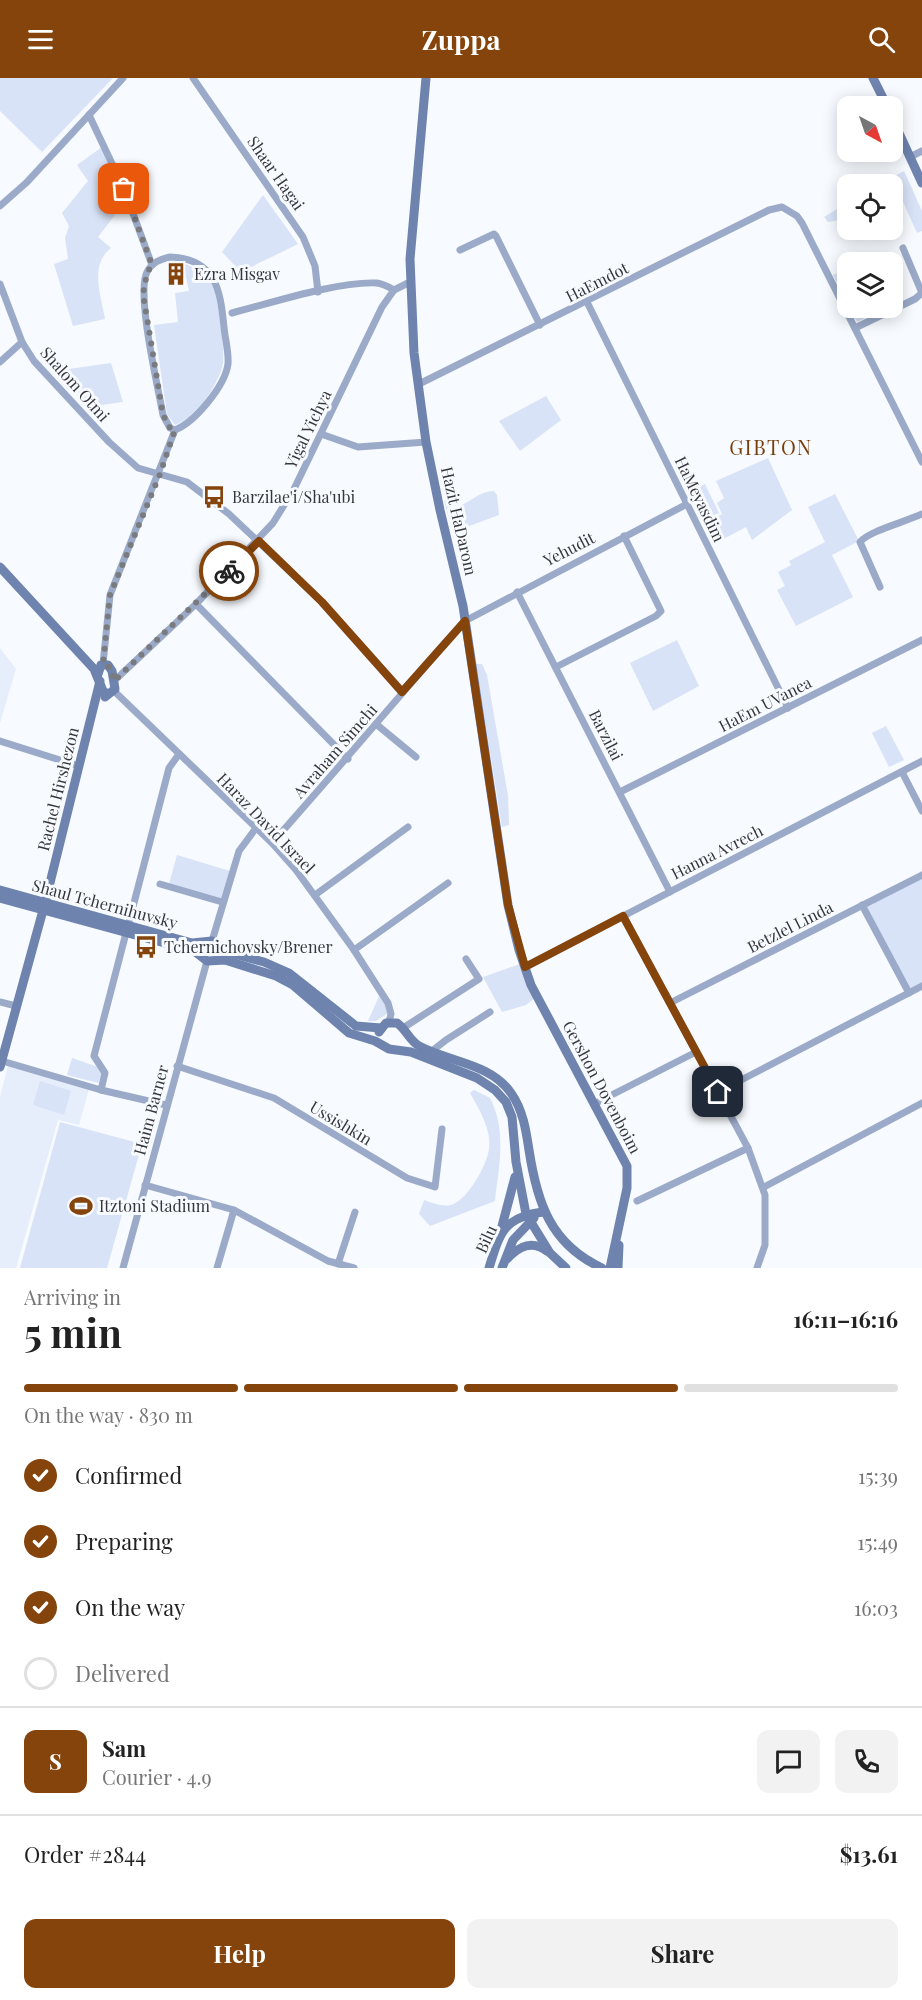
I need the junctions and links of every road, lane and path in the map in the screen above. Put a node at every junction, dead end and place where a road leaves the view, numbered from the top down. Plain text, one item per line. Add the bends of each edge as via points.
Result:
1 (123, 78) edge
2 (193, 78) edge
3 (426, 78) edge
4 (873, 78) edge
5 (882, 96) edge
6 (89, 115) junction
7 (903, 142) edge
8 (922, 151) edge
9 (910, 157) junction
10 (922, 183) edge
11 (0, 206) edge
12 (903, 248) dead end
13 (460, 250) dead end
14 (152, 265) junction
15 (410, 282) junction
16 (0, 284) edge
17 (394, 290) junction
18 (318, 292) junction
19 (587, 302) junction
20 (232, 313) dead end
21 (540, 325) junction
22 (855, 328) junction
23 (22, 342) junction
24 (0, 362) edge
25 (419, 384) junction
26 (175, 430) junction
27 (321, 434) junction
28 (426, 442) junction
29 (922, 462) edge
30 (160, 474) junction
31 (687, 504) junction
32 (922, 514) edge
33 (624, 536) junction
34 (259, 541) junction
35 (0, 567) edge
36 (880, 587) dead end
37 (517, 592) junction
38 (196, 604) junction
39 (465, 621) junction
40 (922, 640) edge
41 (103, 664) junction
42 (556, 668) junction
43 (99, 677) junction
44 (112, 688) junction
45 (402, 692) junction
46 (788, 708) junction
47 (94, 710) junction
48 (376, 724) junction
49 (0, 741) edge
50 (179, 753) junction
51 (416, 757) dead end
52 (348, 759) junction
53 (922, 761) edge
54 (79, 766) junction
55 (902, 772) junction
56 (620, 792) junction
57 (922, 811) edge
58 (408, 827) dead end
59 (256, 828) junction
60 (272, 843) junction
61 (922, 875) edge
62 (448, 883) dead end
63 (160, 884) dead end
64 (0, 890) edge
65 (670, 892) junction
66 (315, 895) junction
67 (0, 898) edge
68 (222, 902) junction
69 (862, 905) junction
70 (44, 907) junction
71 (623, 916) junction
72 (127, 929) junction
73 (211, 944) junction
74 (354, 950) junction
75 (206, 958) junction
76 (466, 959) dead end
77 (525, 967) junction
78 (922, 986) edge
79 (909, 993) junction
80 (0, 1002) edge
81 (670, 1003) junction
82 (16, 1006) junction
83 (490, 1012) dead end
84 (385, 1025) junction
85 (404, 1030) junction
86 (380, 1043) junction
87 (397, 1048) junction
88 (432, 1052) junction
89 (696, 1052) junction
90 (1, 1064) edge
91 (177, 1066) junction
92 (101, 1090) junction
93 (718, 1092) junction
94 (922, 1103) edge
95 (594, 1104) junction
96 (166, 1105) junction
97 (442, 1129) dead end
98 (748, 1148) junction
99 (516, 1162) junction
100 (145, 1185) junction
101 (764, 1187) junction
102 (637, 1201) dead end
103 (234, 1210) junction
104 (355, 1212) dead end
105 (543, 1212) junction
106 (528, 1218) junction
107 (497, 1245) junction
108 (616, 1251) junction
109 (550, 1253) junction
110 (590, 1261) junction
111 (327, 1264) edge
112 (338, 1264) junction
113 (762, 1264) edge
114 (503, 1265) edge
115 (123, 1268) edge
116 (218, 1268) edge
117 (354, 1268) edge
118 (489, 1268) edge
119 (566, 1268) edge
120 (602, 1268) edge
121 (610, 1268) edge
122 (618, 1268) edge
123 (627, 1268) edge
124 (757, 1268) edge

1 - 6 street
2 - 18 street, Shaar Hagai via 303,237 315,266
3 - 15 street, Hazit HaDarom
4 - 5 street
6 - 11 street
6 - 14 street via 120,180
7 - 9 street
8 - 9 street
9 - 10 street
12 - 22 street via 922,292
13 - 21 street via 496,236
14 - 26 street via 143,294 163,415
14 - 26 street via 177,257 204,268 218,286 223,315 226,372 203,408 186,426
15 - 17 street
15 - 25 street, Hazit HaDarom
16 - 23 street, Shalom Otmi
17 - 18 street via 377,283
17 - 27 street, Yigal Yichya via 382,307
18 - 20 street
19 - 21 street, HaEmdot
19 - 22 street, HaEmdot via 782,207 802,224
19 - 31 street, HaMeyasdim
21 - 25 street, HaEmdot
22 - 29 street
23 - 24 street
23 - 30 street, Shalom Otmi via 63,394 121,454 138,468
25 - 28 street, Hazit HaDarom
26 - 30 street
27 - 28 street via 358,447
27 - 34 street, Yigal Yichya via 283,508
28 - 39 street, Hazit HaDarom
30 - 34 street, Shalom Otmi via 187,482
30 - 41 street via 110,595
31 - 33 street, Yehudit
31 - 46 street, HaMeyasdim
32 - 36 street via 868,534 860,542
33 - 37 street, Yehudit
33 - 42 street via 661,611
34 - 38 street, Yigal Yichya
34 - 45 street, Shalom Otmi via 322,602
35 - 43 street
37 - 39 street, Yehudit
37 - 42 street, Barzilai
38 - 44 street, Yigal Yichya
38 - 52 street
39 - 45 street, Avraham Simchi
39 - 77 street, Hazit HaDarom via 508,905
40 - 46 street, HaEm UVanea
41 - 43 street, Rachel Hirshezon via 98,669
41 - 44 street via 111,668
42 - 56 street, Barzilai
43 - 44 street via 103,691
43 - 47 street, Rachel Hirshezon
44 - 47 street, Rachel Hirshezon
44 - 50 street, Haraz David Israel
45 - 48 street, Avraham Simchi
46 - 56 street, HaEm UVanea
47 - 54 street, Rachel Hirshezon
48 - 51 street
48 - 52 street, Avraham Simchi
49 - 54 street
50 - 59 street, Haraz David Israel
50 - 72 street via 169,768
52 - 60 street, Avraham Simchi
53 - 55 street, Hanna Avrech
54 - 70 street, Rachel Hirshezon
55 - 57 street
55 - 65 street, Hanna Avrech
56 - 65 street, Barzilai
58 - 66 street
59 - 60 street, Haraz David Israel
59 - 68 street via 239,851
60 - 66 street, Haraz David Israel
61 - 69 street, Betzlel Linda
62 - 74 street
63 - 68 street
64 - 70 street, Shaul Tchernihuvsky
65 - 71 street, Hanna Avrech
66 - 74 street, Haraz David Israel
67 - 70 street, Shaul Tchernihuvsky
68 - 73 street
69 - 79 street
69 - 81 street, Betzlel Linda
70 - 72 street, Shaul Tchernihuvsky
70 - 82 street, Rachel Hirshezon
71 - 77 street, Hanna Avrech
71 - 81 street
72 - 73 street, Shaul Tchernihuvsky
72 - 75 street, Shaul Tchernihuvsky
72 - 92 street via 94,1056 105,1073
73 - 75 street via 218,954
73 - 75 street via 198,948
73 - 84 street, Shaul Tchernihuvsky via 289,973 356,1026
74 - 84 street, Haraz David Israel via 388,1003 391,1014
75 - 86 street, Shaul Tchernihuvsky via 276,976 343,1029
75 - 91 street, Haim Barner
76 - 85 street via 479,979
77 - 95 street, Gershon Dovenboim
78 - 79 street
79 - 93 street
80 - 82 street
81 - 89 street
82 - 90 street, Rachel Hirshezon
83 - 88 street
84 - 85 street via 397,1023
84 - 86 street via 378,1035
85 - 87 street via 404,1041
85 - 88 street via 415,1043
86 - 87 street via 389,1049
87 - 99 street via 477,1078 501,1096 512,1117
88 - 105 street via 488,1073 511,1093 523,1117
89 - 93 street
89 - 95 street
90 - 92 street
91 - 96 street, Haim Barner
91 - 97 street, Ussishkin via 274,1098 407,1178 435,1187
92 - 96 street
93 - 98 street
94 - 101 street
95 - 108 street, Gershon Dovenboim via 627,1166
96 - 100 street, Haim Barner
98 - 101 street
98 - 102 street
99 - 106 street
99 - 107 street via 513,1190
100 - 103 street
100 - 115 street, Haim Barner
101 - 113 street
103 - 111 street
103 - 116 street
104 - 112 street
105 - 106 street
105 - 110 street via 565,1242
106 - 107 street, Bilu via 515,1217
106 - 109 street
106 - 114 street, Bilu
107 - 118 street, Bilu
108 - 110 street
108 - 121 street, Gershon Dovenboim
108 - 122 street, Gershon Dovenboim
108 - 123 street
109 - 114 street via 537,1245 527,1245 515,1251
109 - 119 street
110 - 120 street
111 - 112 street
112 - 117 street
113 - 124 street

